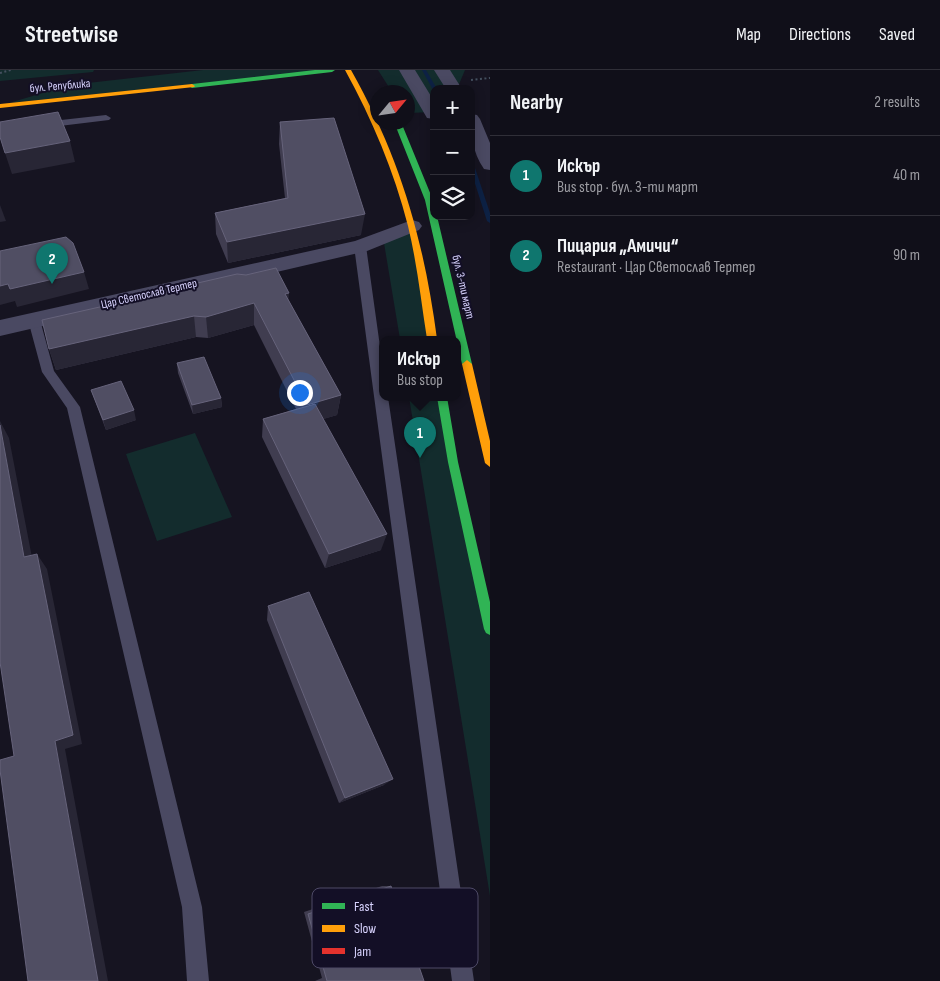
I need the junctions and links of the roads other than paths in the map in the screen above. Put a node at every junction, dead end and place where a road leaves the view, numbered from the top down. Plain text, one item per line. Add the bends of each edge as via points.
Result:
1 (332, 70) edge
2 (348, 70) edge
3 (407, 70) edge
4 (442, 70) edge
5 (451, 85) edge
6 (0, 106) edge
7 (430, 107) edge
8 (430, 114) edge
9 (415, 115) edge
10 (106, 118) dead end
11 (29, 126) edge
12 (475, 129) edge
13 (400, 130) edge
14 (490, 165) edge
15 (412, 226) junction
16 (360, 246) junction
17 (34, 320) junction
18 (0, 328) edge
19 (431, 336) edge
20 (379, 382) edge
21 (382, 401) edge
22 (443, 401) edge
23 (485, 418) edge
24 (490, 463) edge
25 (490, 629) edge
26 (450, 888) edge
27 (461, 968) edge
28 (198, 981) edge
29 (463, 981) edge

1 - 6 street, бул. Република
2 - 15 street via 394,168
3 - 7 street
4 - 5 street
8 - 9 street
10 - 11 lane
12 - 14 street
13 - 23 street, бул. 3-ти март via 429,200
15 - 16 street, Цар Светослав Тертер
15 - 19 street
16 - 17 street, Цар Светослав Тертер
16 - 20 lane
17 - 18 street, Цар Светослав Тертер
17 - 28 lane via 48,372 73,407 192,908
21 - 26 lane
22 - 25 street
23 - 24 street, бул. 3-ти март
27 - 29 lane

